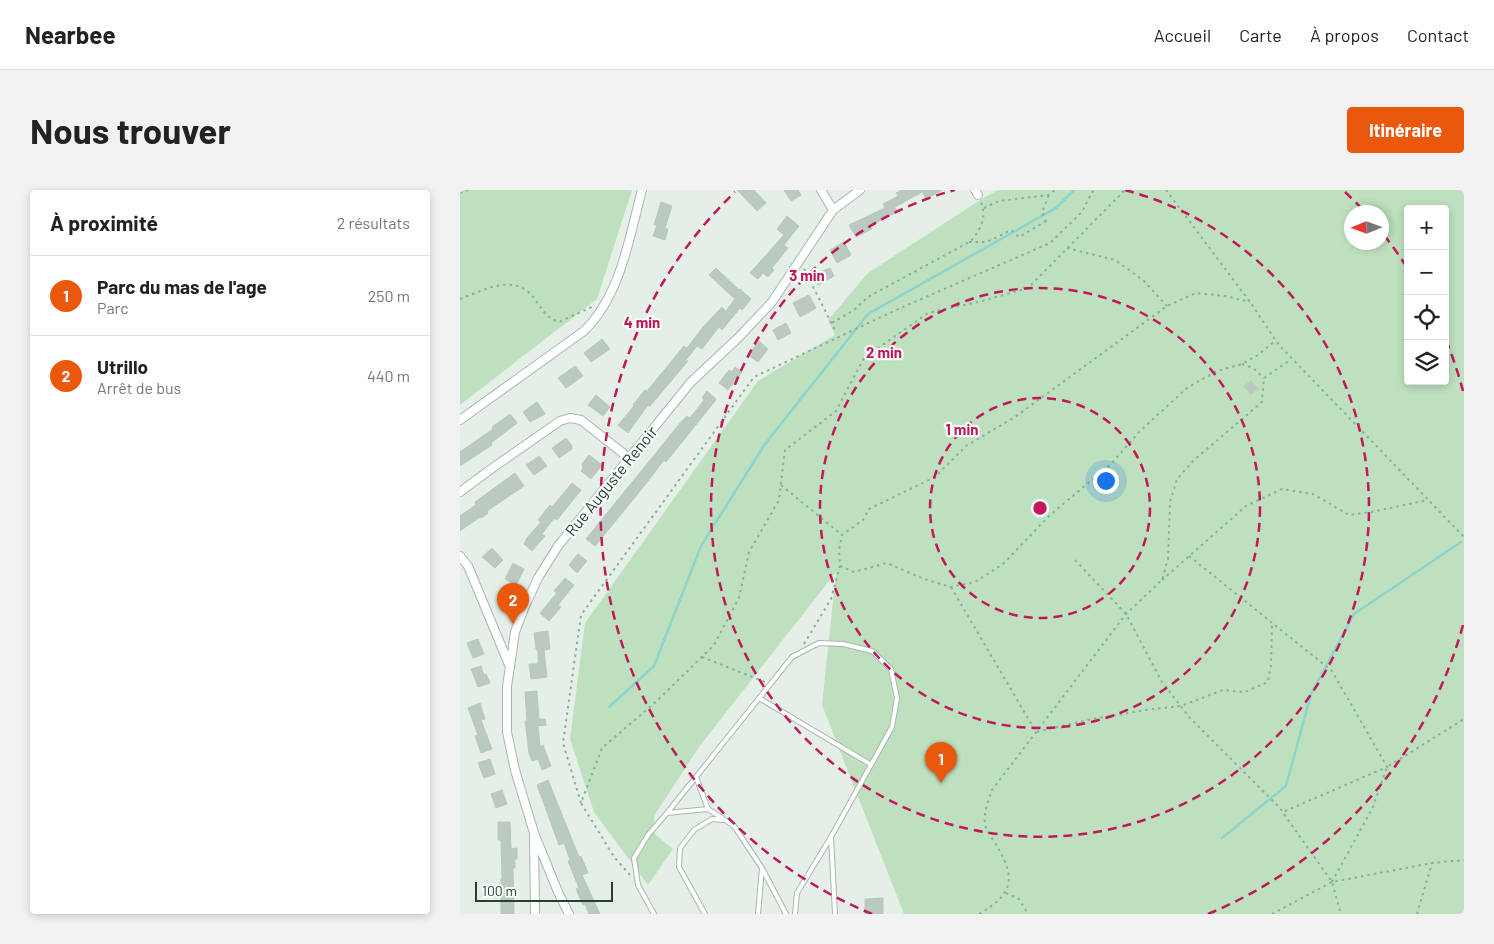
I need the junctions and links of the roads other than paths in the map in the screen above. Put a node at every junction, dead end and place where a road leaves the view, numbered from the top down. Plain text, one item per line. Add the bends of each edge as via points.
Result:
1 (642, 190) edge
2 (822, 190) edge
3 (860, 190) edge
4 (833, 210) junction
5 (460, 420) edge
6 (629, 458) junction
7 (460, 492) edge
8 (460, 556) edge
9 (510, 667) junction
10 (759, 698) junction
11 (870, 764) junction
12 (696, 777) junction
13 (708, 809) junction
14 (667, 813) junction
15 (726, 820) junction
16 (534, 833) junction
17 (831, 837) junction
18 (762, 868) junction
19 (535, 914) edge
20 (569, 914) edge
21 (654, 914) edge
22 (705, 914) edge
23 (758, 914) edge
24 (786, 914) edge
25 (795, 914) edge
26 (835, 914) edge

1 - 5 street via 618,278 594,320 584,331
2 - 4 street
3 - 4 street, Rue Auguste Renoir
4 - 6 street, Rue Auguste Renoir via 772,302 691,382
6 - 7 street via 581,420 570,418 560,421
6 - 9 street, Rue Auguste Renoir via 558,546 538,578 515,632
8 - 9 street via 468,566
9 - 16 street, Rue Auguste Renoir via 507,732
10 - 11 lane
10 - 11 lane via 792,657 819,643 843,644 872,651 891,669 897,698 892,727
10 - 12 lane
11 - 17 lane
12 - 13 lane
12 - 14 lane
13 - 14 lane
13 - 15 lane
14 - 21 lane via 634,858 638,885
15 - 18 lane via 734,826
15 - 22 lane via 712,819 694,830 680,848 679,867
16 - 19 street, Rue Auguste Renoir
16 - 20 street, Rue Auguste Renoir
17 - 25 lane via 797,893
17 - 26 lane
18 - 23 lane
18 - 24 lane

